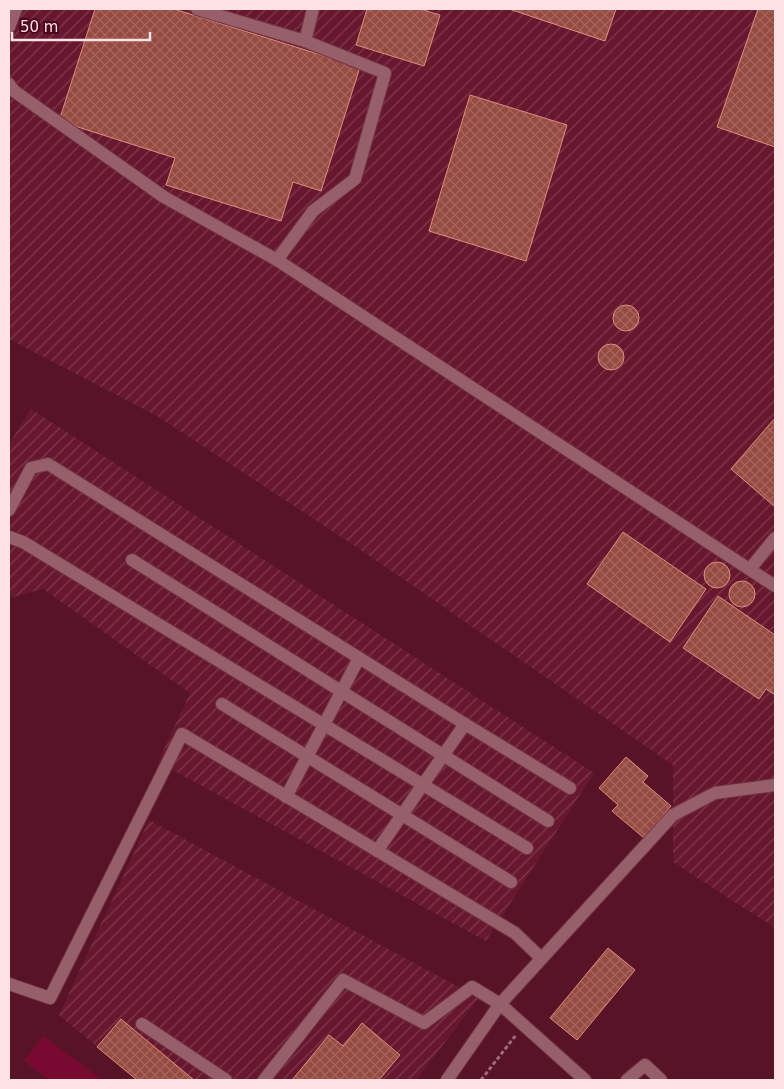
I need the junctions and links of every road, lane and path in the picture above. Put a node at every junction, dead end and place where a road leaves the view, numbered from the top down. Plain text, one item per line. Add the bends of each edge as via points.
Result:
1 (16, 9) edge
2 (197, 9) edge
3 (313, 9) edge
4 (9, 27) edge
5 (305, 41) junction
6 (9, 84) edge
7 (277, 260) junction
8 (9, 510) edge
9 (9, 537) edge
10 (775, 538) edge
11 (132, 560) dead end
12 (750, 569) junction
13 (775, 586) edge
14 (359, 658) junction
15 (342, 690) junction
16 (222, 704) dead end
17 (324, 724) junction
18 (465, 724) junction
19 (307, 756) junction
20 (443, 756) junction
21 (423, 784) junction
22 (775, 785) edge
23 (570, 788) dead end
24 (286, 797) junction
25 (402, 815) junction
26 (548, 821) dead end
27 (527, 848) dead end
28 (377, 851) junction
29 (511, 882) dead end
30 (541, 958) junction
31 (9, 984) edge
32 (500, 1004) junction
33 (142, 1024) dead end
34 (524, 1025) junction
35 (226, 1080) edge
36 (264, 1080) edge
37 (447, 1080) edge
38 (481, 1080) edge
39 (585, 1080) edge
40 (627, 1080) edge
41 (661, 1080) edge

1 - 4 street
2 - 5 street
3 - 5 street
5 - 7 street via 385,73 355,179 314,211
6 - 7 street via 14,91 164,197
7 - 12 street
8 - 14 street via 31,468 48,464
9 - 17 street via 23,542
10 - 12 street
11 - 15 street
12 - 13 street
14 - 15 street
14 - 18 street
15 - 17 street
15 - 20 street
16 - 19 street
17 - 19 street
17 - 21 street
18 - 20 street
18 - 23 street
19 - 24 street
19 - 25 street
20 - 21 street
20 - 26 street
21 - 25 street
21 - 27 street
22 - 30 street via 715,793 673,815
24 - 28 street
24 - 31 street via 182,734 50,998
25 - 28 street
25 - 29 street
28 - 30 street via 515,933
30 - 32 street
32 - 34 street
32 - 36 street via 472,987 424,1023 342,980
32 - 37 street
33 - 35 street
34 - 38 path
34 - 39 street
40 - 41 street via 645,1065

